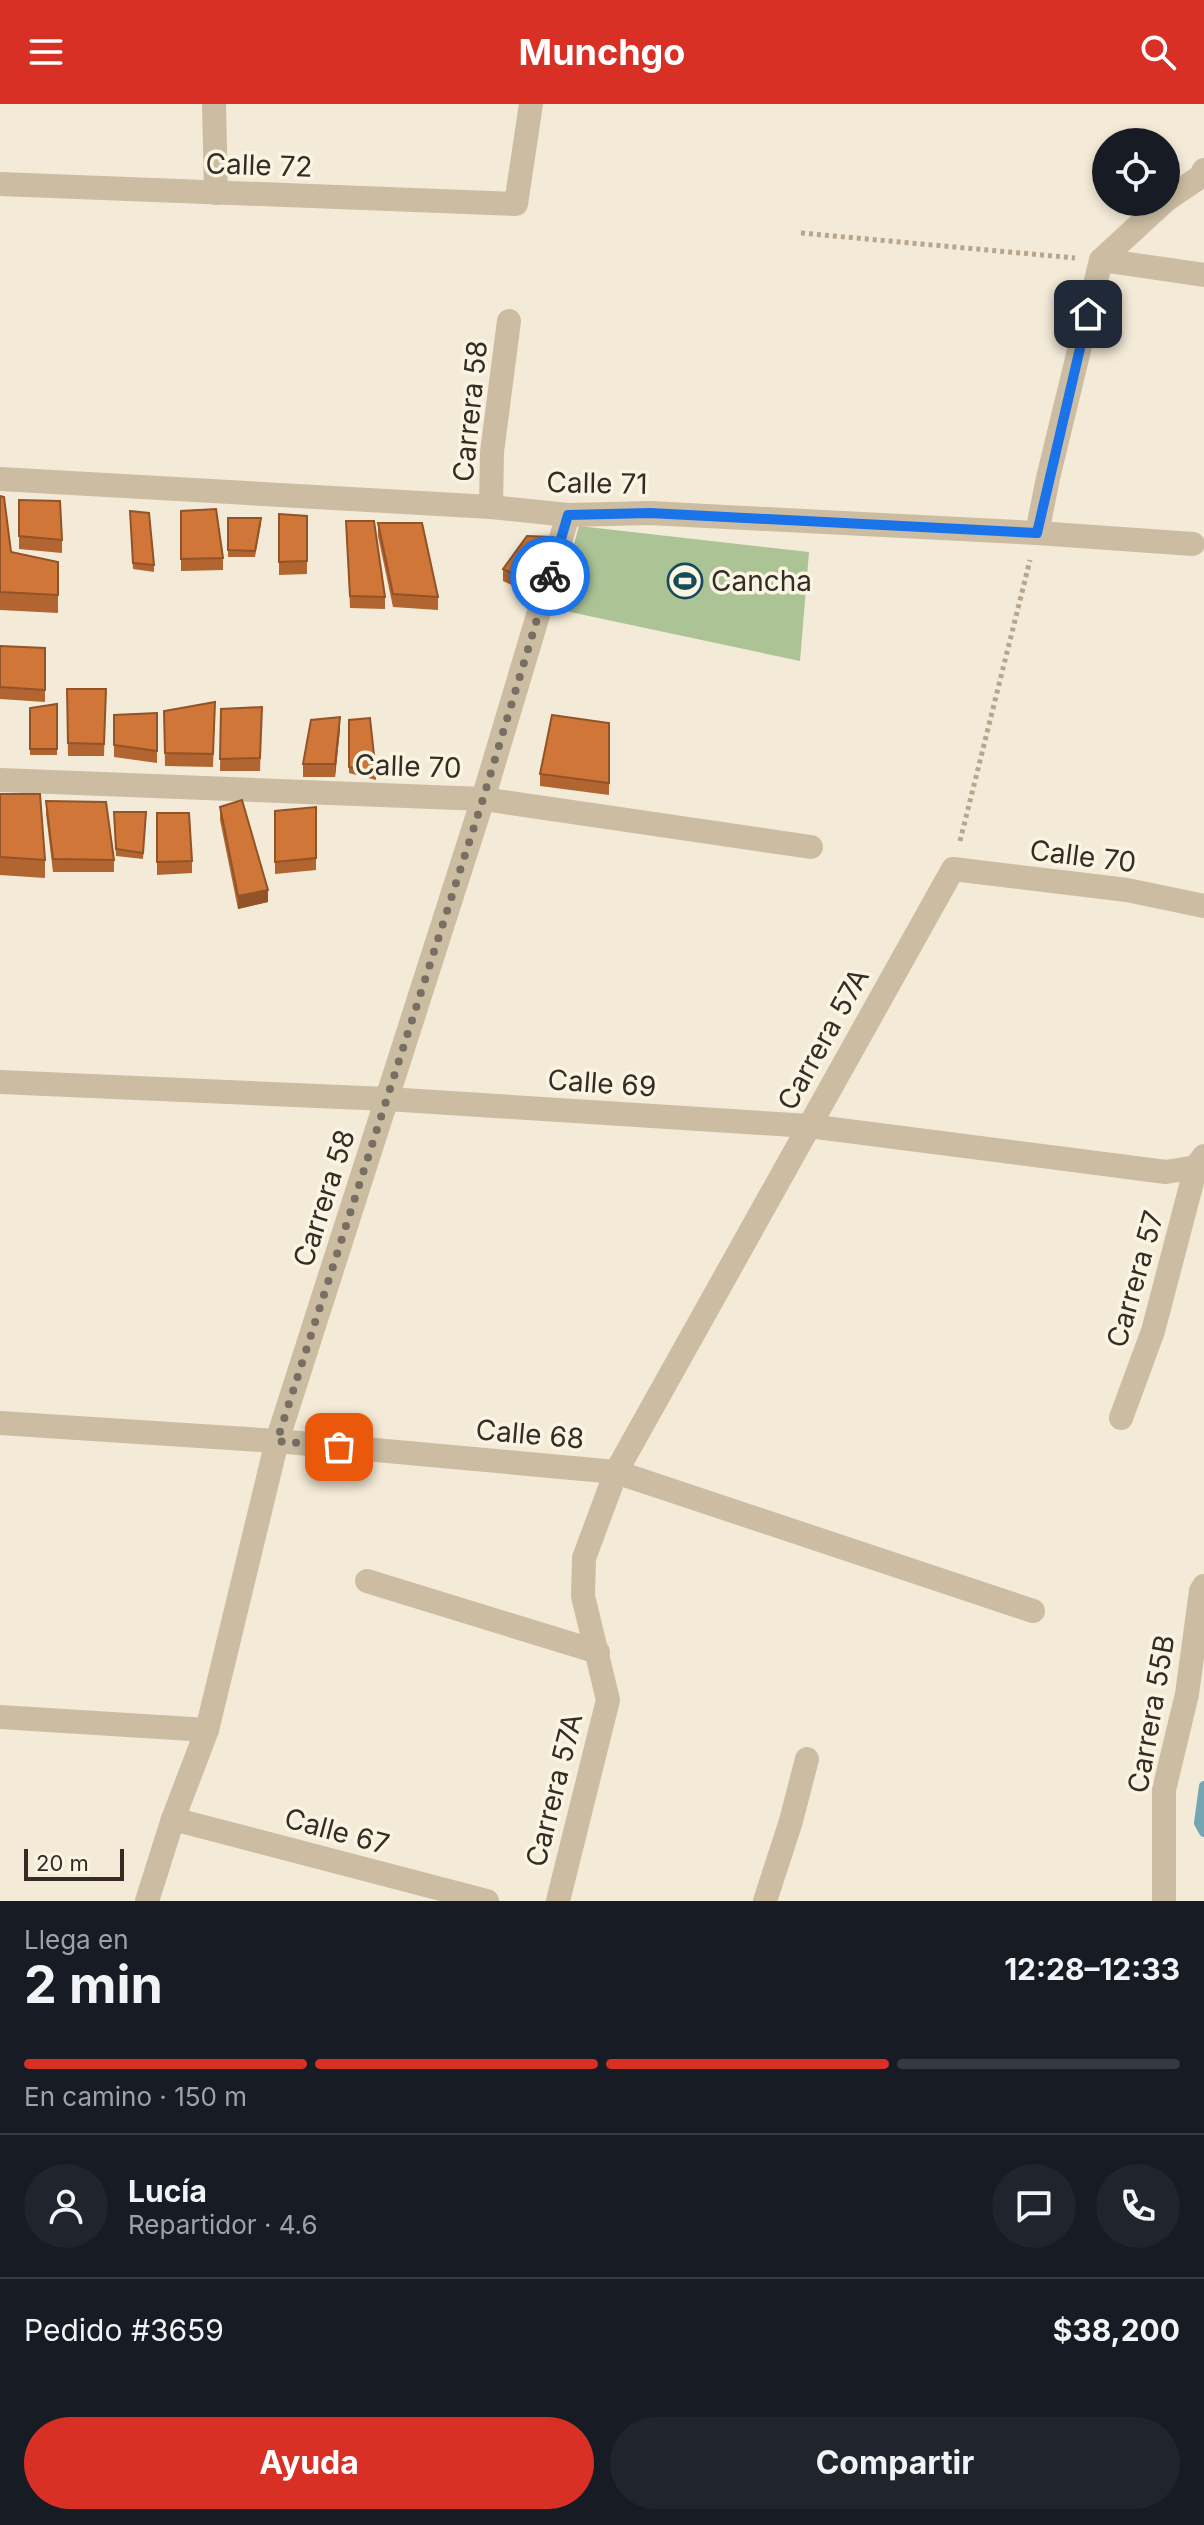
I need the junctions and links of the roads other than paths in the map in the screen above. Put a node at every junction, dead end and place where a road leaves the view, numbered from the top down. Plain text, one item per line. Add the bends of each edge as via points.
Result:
1 (214, 104) edge
2 (531, 104) edge
3 (1204, 170) edge
4 (0, 184) edge
5 (1180, 191) edge
6 (216, 193) junction
7 (1150, 216) edge
8 (1101, 260) junction
9 (1204, 275) edge
10 (509, 321) dead end
11 (0, 479) edge
12 (491, 507) junction
13 (568, 515) junction
14 (1037, 533) junction
15 (1193, 544) dead end
16 (0, 780) edge
17 (483, 799) junction
18 (811, 847) dead end
19 (953, 869) joint
20 (1204, 906) edge
21 (0, 1082) edge
22 (387, 1099) junction
23 (809, 1126) junction
24 (1200, 1162) edge
25 (1121, 1418) dead end
26 (0, 1423) edge
27 (277, 1441) junction
28 (616, 1472) junction
29 (367, 1581) dead end
30 (1204, 1586) edge
31 (1033, 1611) dead end
32 (598, 1652) junction
33 (0, 1717) edge
34 (207, 1730) junction
35 (807, 1759) dead end
36 (173, 1819) junction
37 (147, 1901) edge
38 (487, 1901) edge
39 (558, 1901) edge
40 (765, 1901) edge
41 (1164, 1901) edge

1 - 6 street
2 - 6 street, Calle 72 via 516,204
3 - 5 street
4 - 6 street, Calle 72
7 - 8 street
8 - 9 street
8 - 14 street
10 - 12 street, Carrera 58 via 492,452
11 - 12 street, Calle 71
12 - 13 street, Calle 71
13 - 14 street, Calle 71 via 650,513
13 - 17 street, Carrera 58
14 - 15 street, Calle 71
16 - 17 street, Calle 70
17 - 18 street, Calle 70
17 - 22 street, Carrera 58
19 - 20 street, Calle 70 via 1127,890
19 - 23 street, Carrera 57A
21 - 22 street, Calle 69
22 - 23 street, Calle 69
22 - 27 street, Carrera 58
23 - 24 street, Calle 69 via 1166,1172
23 - 28 street, Carrera 57A
24 - 25 street, Carrera 57 via 1153,1331
26 - 27 street, Calle 68
27 - 28 street, Calle 68
27 - 34 street, Carrera 58
28 - 31 street, Calle 68
28 - 32 street, Carrera 57A via 584,1558 583,1596
29 - 32 street
30 - 41 street, Carrera 55B via 1187,1694 1164,1790
32 - 39 street, Carrera 57A via 608,1700
33 - 34 street
34 - 36 street, Carrera 58
35 - 40 street
36 - 37 street, Carrera 58
36 - 38 street, Calle 67

